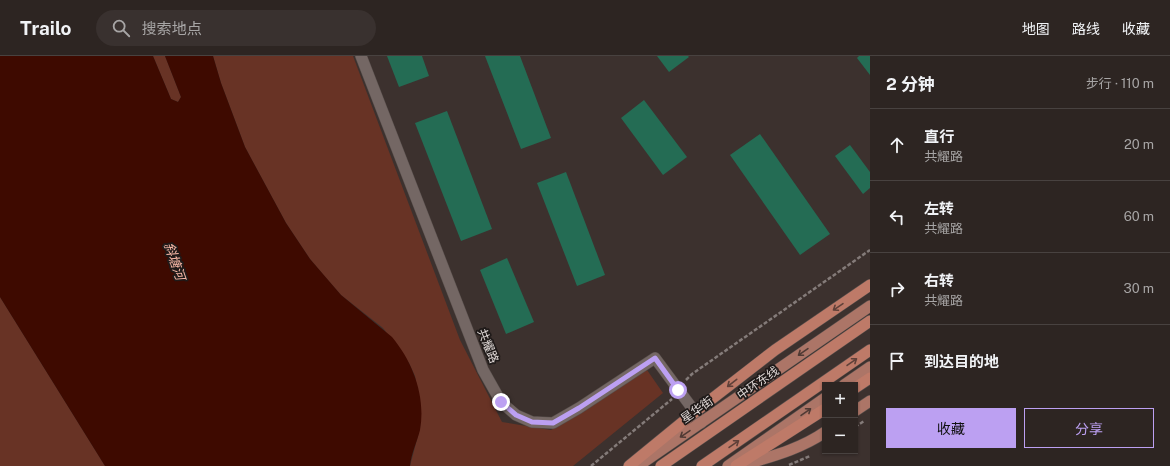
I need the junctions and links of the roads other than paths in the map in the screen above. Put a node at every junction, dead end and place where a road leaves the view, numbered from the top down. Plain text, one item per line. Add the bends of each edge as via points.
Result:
1 (361, 56) edge
2 (870, 285) edge
3 (870, 306) edge
4 (870, 321) edge
5 (870, 350) edge
6 (870, 367) edge
7 (870, 378) edge
8 (848, 382) edge
9 (858, 386) edge
10 (822, 400) edge
11 (870, 401) edge
12 (858, 410) edge
13 (822, 411) edge
14 (695, 412) junction
15 (701, 423) junction
16 (822, 434) edge
17 (629, 466) edge
18 (638, 466) edge
19 (661, 466) edge
20 (702, 466) edge
21 (728, 466) edge
22 (738, 466) edge

1 - 14 street, 共耀路 via 483,370 501,402 516,415 532,422 553,423 655,358
2 -> 14 highway via 775,350
3 -> 15 main road, 星华街
4 - 19 highway, 中环东线
20 -> 5 highway
6 - 8 main road
7 - 9 highway
21 -> 10 main road
11 - 12 main road
13 - 22 highway
14 - 15 street, 共耀路
14 - 17 highway
15 -> 18 main road, 星华街
16 - 22 main road via 791,450

